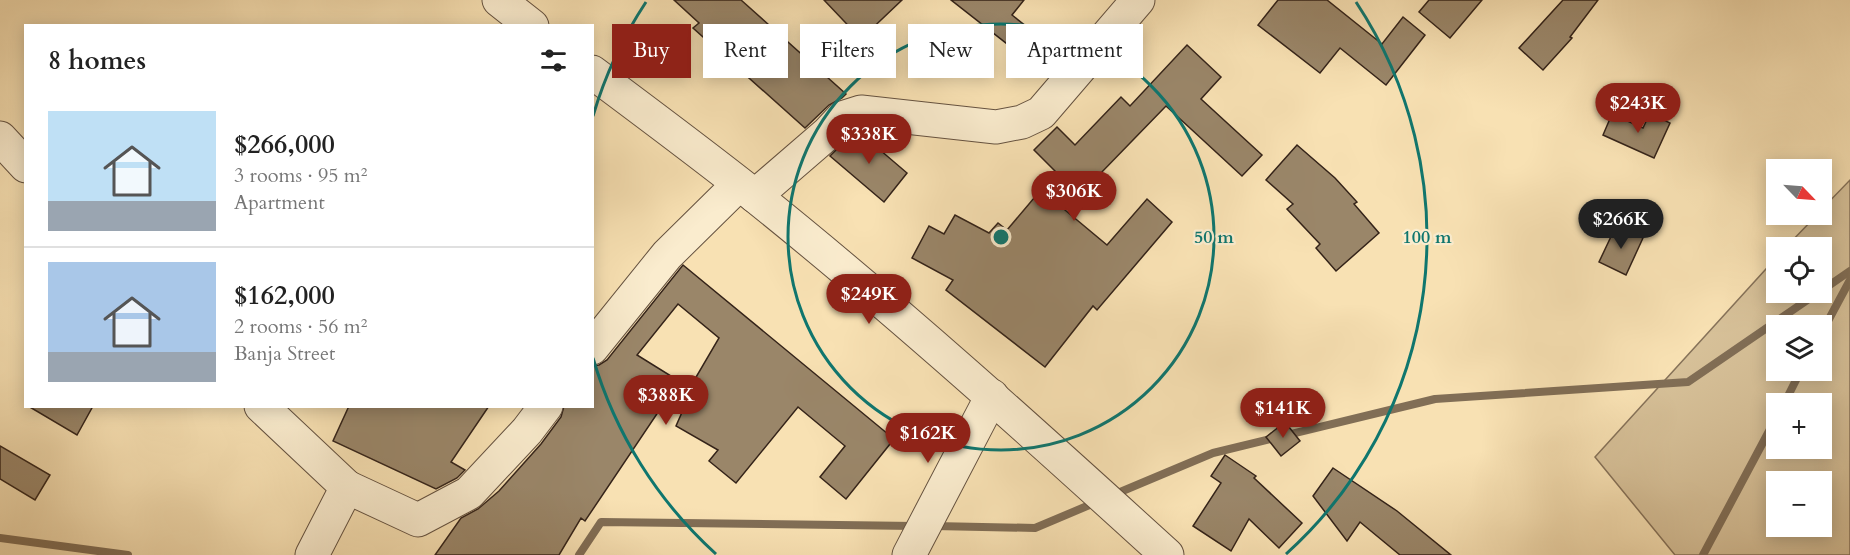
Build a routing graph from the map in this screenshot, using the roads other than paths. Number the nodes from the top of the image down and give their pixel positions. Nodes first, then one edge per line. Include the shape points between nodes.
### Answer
1 (499, 0) edge
2 (1138, 0) edge
3 (529, 24) edge
4 (594, 74) edge
5 (747, 190) junction
6 (594, 346) edge
7 (992, 396) junction
8 (263, 408) edge
9 (544, 408) edge
10 (347, 487) junction
11 (312, 555) edge
12 (909, 555) edge
13 (1167, 555) edge

1 - 3 street
2 - 5 street via 1041,112 1022,122 996,127 861,112 842,118 828,133
4 - 5 street
5 - 6 street via 667,255
5 - 7 street
7 - 12 street
7 - 13 street
8 - 10 street
9 - 10 street via 469,493 418,520
10 - 11 street

